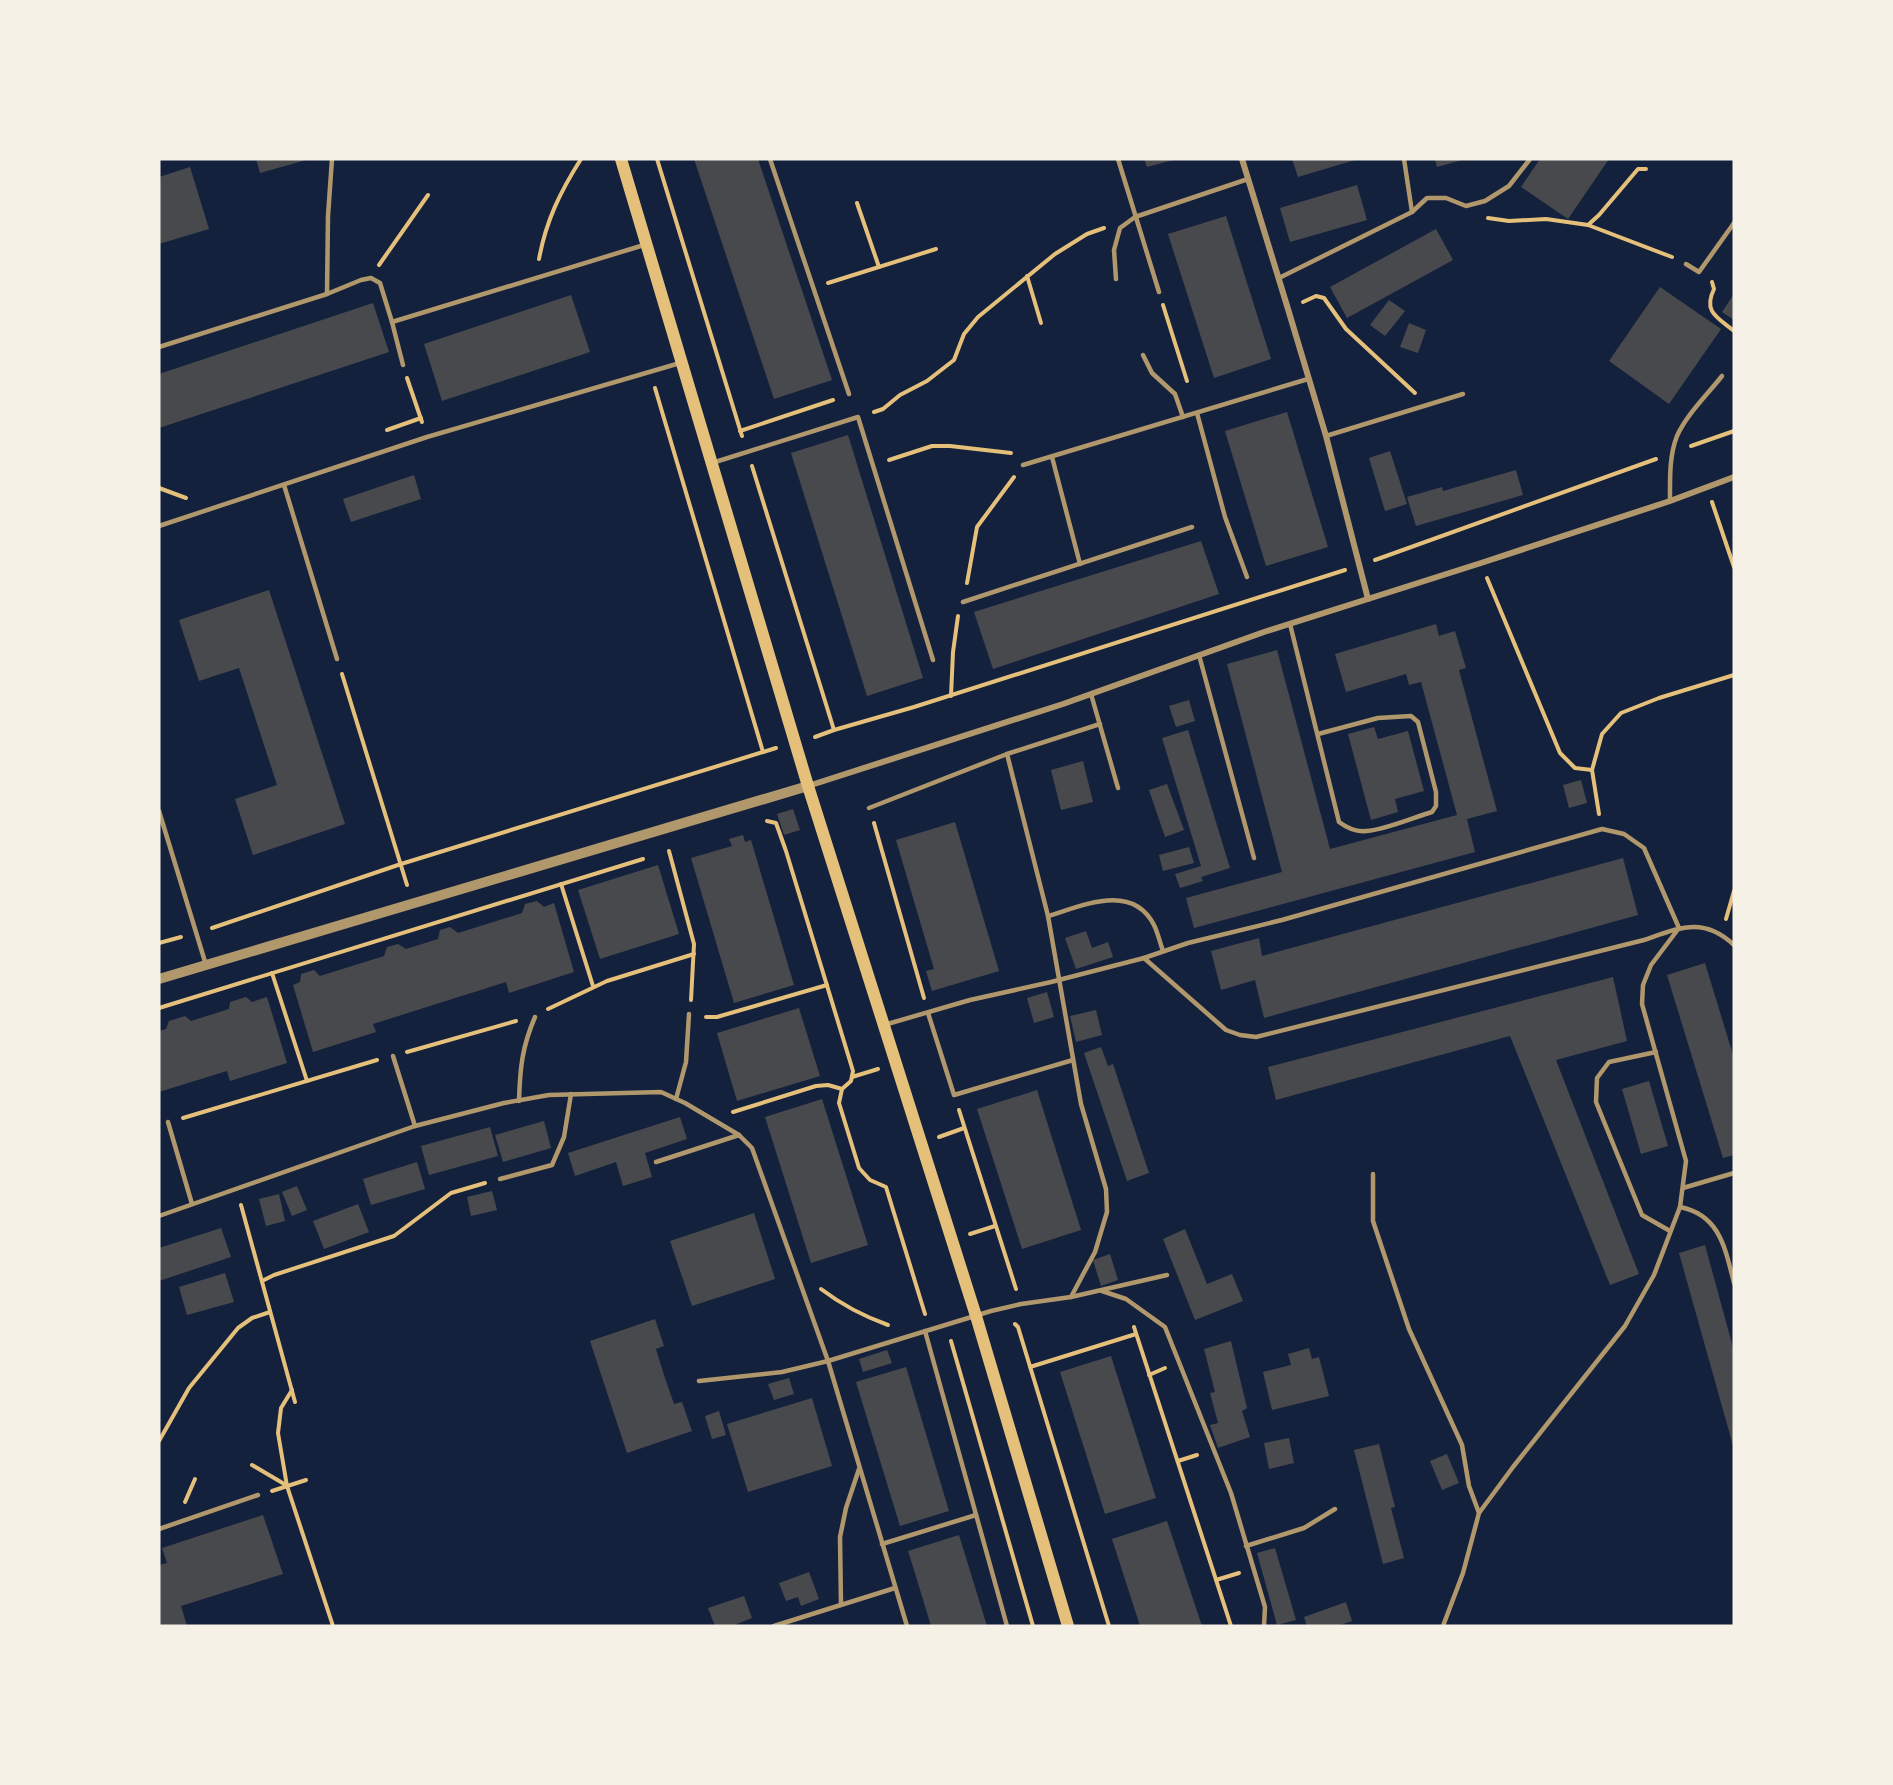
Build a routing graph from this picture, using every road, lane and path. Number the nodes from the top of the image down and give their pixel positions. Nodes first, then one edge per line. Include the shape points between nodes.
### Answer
1 (332, 159) edge
2 (580, 159) edge
3 (621, 159) edge
4 (657, 159) edge
5 (770, 159) edge
6 (1118, 159) edge
7 (1242, 159) edge
8 (1404, 159) edge
9 (1530, 159) edge
10 (1646, 169) dead end
11 (1248, 179) junction
12 (428, 195) dead end
13 (857, 203) dead end
14 (1466, 206) junction
15 (1413, 212) junction
16 (1135, 217) junction
17 (1734, 223) edge
18 (1588, 225) junction
19 (647, 244) junction
20 (936, 249) dead end
21 (1686, 264) joint
22 (879, 267) junction
23 (1699, 272) junction
24 (1027, 276) junction
25 (371, 278) junction
26 (536, 278) junction
27 (1279, 278) junction
28 (1116, 279) dead end
29 (814, 288) junction
30 (1159, 292) joint
31 (327, 294) junction
32 (1288, 309) junction
33 (392, 322) junction
34 (1041, 323) dead end
35 (1734, 331) edge
36 (159, 347) edge
37 (1143, 355) dead end
38 (682, 363) junction
39 (403, 365) joint
40 (651, 372) junction
41 (1722, 376) dead end
42 (1308, 379) junction
43 (1186, 380) dead end
44 (849, 394) joint
45 (1463, 394) dead end
46 (1428, 404) junction
47 (1197, 413) junction
48 (858, 417) junction
49 (1183, 417) junction
50 (421, 418) junction
51 (387, 430) dead end
52 (1734, 430) edge
53 (740, 431) junction
54 (1326, 436) junction
55 (427, 437) junction
56 (747, 452) junction
57 (908, 453) dead end
58 (1672, 453) junction
59 (1052, 457) junction
60 (1038, 461) junction
61 (1646, 462) dead end
62 (712, 463) junction
63 (1023, 465) joint
64 (1734, 477) edge
65 (284, 485) junction
66 (1707, 486) junction
67 (1670, 501) junction
68 (159, 526) edge
69 (1192, 527) dead end
70 (1481, 563) junction
71 (1080, 564) junction
72 (1359, 566) junction
73 (1734, 567) edge
74 (1247, 578) dead end
75 (1368, 599) junction
76 (963, 602) junction
77 (1290, 624) junction
78 (1199, 655) junction
79 (337, 659) joint
80 (933, 660) dead end
81 (1734, 675) edge
82 (1091, 694) junction
83 (951, 696) junction
84 (1100, 724) junction
85 (834, 730) junction
86 (1318, 734) junction
87 (795, 743) junction
88 (763, 752) junction
89 (1007, 754) junction
90 (1592, 770) junction
91 (808, 786) junction
92 (1118, 788) dead end
93 (869, 808) joint
94 (159, 812) edge
95 (765, 820) dead end
96 (1602, 829) junction
97 (679, 848) dead end
98 (647, 857) dead end
99 (1254, 858) dead end
100 (401, 864) junction
101 (561, 884) junction
102 (1734, 891) edge
103 (412, 904) junction
104 (1048, 916) junction
105 (419, 928) junction
106 (1680, 928) junction
107 (196, 933) junction
108 (1722, 934) junction
109 (159, 943) edge
110 (1734, 945) edge
111 (1163, 951) junction
112 (694, 954) junction
113 (1144, 958) junction
114 (206, 965) junction
115 (272, 973) junction
116 (159, 979) edge
117 (1059, 980) junction
118 (826, 985) junction
119 (593, 986) junction
120 (159, 1008) edge
121 (928, 1013) junction
122 (689, 1014) junction
123 (535, 1017) junction
124 (884, 1025) junction
125 (1656, 1052) junction
126 (393, 1056) junction
127 (1073, 1060) junction
128 (878, 1069) dead end
129 (852, 1077) junction
130 (307, 1081) junction
131 (842, 1089) junction
132 (571, 1094) junction
133 (676, 1099) junction
134 (519, 1101) junction
135 (959, 1112) dead end
136 (713, 1119) junction
137 (168, 1122) joint
138 (415, 1126) junction
139 (740, 1135) junction
140 (656, 1162) dead end
141 (1734, 1173) edge
142 (1373, 1174) dead end
143 (500, 1179) joint
144 (236, 1188) junction
145 (1683, 1188) junction
146 (192, 1204) junction
147 (1680, 1207) junction
148 (159, 1216) edge
149 (1670, 1231) junction
150 (796, 1271) junction
151 (1167, 1275) dead end
152 (262, 1281) junction
153 (1734, 1282) edge
154 (1100, 1290) junction
155 (1071, 1297) junction
156 (1126, 1299) junction
157 (1021, 1304) junction
158 (991, 1311) junction
159 (270, 1312) junction
160 (976, 1316) junction
161 (946, 1325) junction
162 (927, 1330) junction
163 (1136, 1334) junction
164 (912, 1335) junction
165 (828, 1361) junction
166 (1030, 1367) junction
167 (699, 1381) dead end
168 (292, 1390) junction
169 (295, 1401) dead end
170 (159, 1441) edge
171 (252, 1465) dead end
172 (859, 1468) junction
173 (306, 1480) dead end
174 (287, 1486) junction
175 (258, 1495) joint
176 (1335, 1509) dead end
177 (1479, 1513) junction
178 (976, 1515) junction
179 (159, 1529) edge
180 (882, 1544) junction
181 (1246, 1546) junction
182 (1233, 1575) dead end
183 (1216, 1580) junction
184 (895, 1588) junction
185 (841, 1605) junction
186 (333, 1626) edge
187 (774, 1626) edge
188 (907, 1626) edge
189 (1007, 1626) edge
190 (1033, 1626) edge
191 (1068, 1626) edge
192 (1110, 1626) edge
193 (1231, 1626) edge
194 (1264, 1626) edge
195 (1443, 1626) edge

1 - 31 lane
2 - 26 path via 561,189 543,240
3 - 19 main road
4 - 53 path
5 - 29 lane
6 - 16 lane
7 - 11 street
8 - 15 lane
9 - 14 lane via 1509,186 1485,201
10 - 18 path via 1638,169
11 - 16 lane
11 - 27 street
12 - 25 path
13 - 22 path
14 - 15 lane via 1446,198 1427,198
14 - 18 path via 1489,218 1546,219
15 - 27 lane
16 - 24 path via 1087,234
16 - 28 lane via 1120,228 1114,250
16 - 30 lane
17 - 23 lane
18 - 21 path
19 - 26 lane
19 - 38 main road
20 - 22 path
21 - 23 lane
22 - 29 path
23 - 35 path via 1713,283 1709,307
24 - 34 path
24 - 48 path via 978,317 964,334 954,360 883,409
25 - 31 lane
25 - 33 lane via 380,283
26 - 33 lane
27 - 32 street
29 - 44 lane
30 - 43 path
31 - 36 lane
32 - 42 street
32 - 46 path via 1316,296 1324,298 1346,328
33 - 39 lane
37 - 49 lane via 1152,373 1175,394
38 - 40 lane
38 - 62 main road
39 - 50 path
40 - 55 lane
40 - 88 path
41 - 58 lane via 1685,422
42 - 47 lane
42 - 54 street
44 - 53 path
45 - 46 lane
46 - 54 lane
47 - 49 lane
47 - 74 lane via 1225,516
48 - 56 lane
48 - 80 lane
49 - 59 lane
50 - 51 path
50 - 55 path
52 - 58 path
53 - 56 path
54 - 72 street
55 - 65 lane
56 - 62 lane
56 - 85 path
57 - 60 path via 950,446 1016,454
58 - 67 lane
59 - 60 lane
59 - 71 lane
60 - 63 lane
61 - 72 path
62 - 87 main road
63 - 76 path via 977,527
64 - 66 street
65 - 68 lane
65 - 79 lane
66 - 67 street
66 - 73 path
67 - 70 street
69 - 71 lane
70 - 75 street
70 - 90 path via 1560,753 1575,768
71 - 76 lane
72 - 75 street
72 - 83 path
75 - 77 street
76 - 83 path via 956,624
77 - 78 street
77 - 86 lane
78 - 82 street
78 - 99 lane
79 - 100 path
81 - 90 path via 1621,713 1602,734
82 - 84 lane
82 - 91 street
83 - 85 path
84 - 89 lane
84 - 92 lane
85 - 87 path
86 - 86 lane via 1339,822 1347,827 1368,832 1432,812 1436,806 1418,722 1411,716 1378,718
87 - 88 path
87 - 91 main road
88 - 100 path
89 - 93 lane
89 - 104 lane
90 - 96 path
91 - 103 street
91 - 124 main road
93 - 121 path
94 - 107 lane
95 - 118 path via 776,823
96 - 106 lane via 1624,834 1644,848
96 - 111 lane
97 - 112 path via 669,851 693,935
98 - 101 path
100 - 103 path
100 - 107 path
101 - 105 path
101 - 119 path
102 - 108 path
103 - 105 path
103 - 114 street
104 - 111 lane via 1108,899 1124,901 1139,907 1153,924
104 - 117 lane
105 - 115 path
106 - 108 lane via 1695,926
106 - 113 lane via 1256,1037 1226,1030
106 - 125 lane via 1651,965 1643,984 1642,1004
107 - 109 path
107 - 114 lane
108 - 110 lane
111 - 113 lane
112 - 119 path
112 - 122 path
113 - 117 lane
114 - 116 street
115 - 120 path
115 - 130 path
117 - 121 lane
117 - 127 lane
118 - 122 path via 717,1017
118 - 129 path
119 - 123 path
121 - 124 lane
121 - 127 lane via 954,1095
122 - 133 lane via 686,1062
123 - 126 path
123 - 134 lane via 520,1067
124 - 160 main road
125 - 145 lane via 1686,1161
125 - 149 lane via 1609,1062 1597,1078 1596,1102 1642,1215
126 - 130 path
126 - 138 lane
127 - 155 lane via 1081,1104 1106,1189 1107,1212 1095,1252
128 - 129 path
129 - 131 path
130 - 137 path
131 - 136 path via 816,1086
131 - 162 path via 839,1103 859,1168 870,1180 886,1187
132 - 133 lane via 662,1092
132 - 134 lane
132 - 143 lane via 564,1137 552,1165
133 - 136 lane
134 - 138 lane
135 - 157 path
136 - 139 lane
137 - 146 lane
138 - 144 lane
139 - 140 lane
139 - 150 lane via 752,1148
141 - 145 lane
142 - 177 lane via 1373,1221 1408,1329 1462,1445 1469,1486
143 - 152 path via 451,1193 394,1236
144 - 146 lane
144 - 152 path
145 - 147 lane
146 - 148 lane
147 - 149 lane
147 - 153 lane via 1692,1209 1715,1227
149 - 177 lane via 1654,1275 1625,1326
150 - 164 path via 846,1307
150 - 165 lane
151 - 154 lane
152 - 159 path
154 - 155 lane
154 - 156 lane
155 - 157 lane
156 - 163 path
156 - 181 lane via 1165,1327 1231,1493
157 - 158 lane
158 - 160 lane
158 - 166 path via 1006,1314 1018,1327
159 - 168 path
159 - 170 path via 238,1328 189,1389
160 - 161 lane
160 - 191 main road
161 - 162 lane
161 - 190 path
162 - 164 lane
162 - 178 lane
163 - 166 path
163 - 183 path
164 - 165 lane
165 - 167 lane via 782,1372
165 - 172 lane
166 - 192 path
168 - 169 path
168 - 174 path via 281,1408 278,1433
171 - 174 path
172 - 180 lane
172 - 185 lane via 840,1537
173 - 174 path
174 - 175 path
174 - 186 path
175 - 179 lane
176 - 181 lane via 1304,1528
177 - 195 lane via 1463,1574
178 - 180 lane
178 - 189 lane
180 - 184 lane
181 - 194 lane via 1264,1607
182 - 183 path
183 - 193 path
184 - 185 lane
184 - 188 lane
185 - 187 lane

